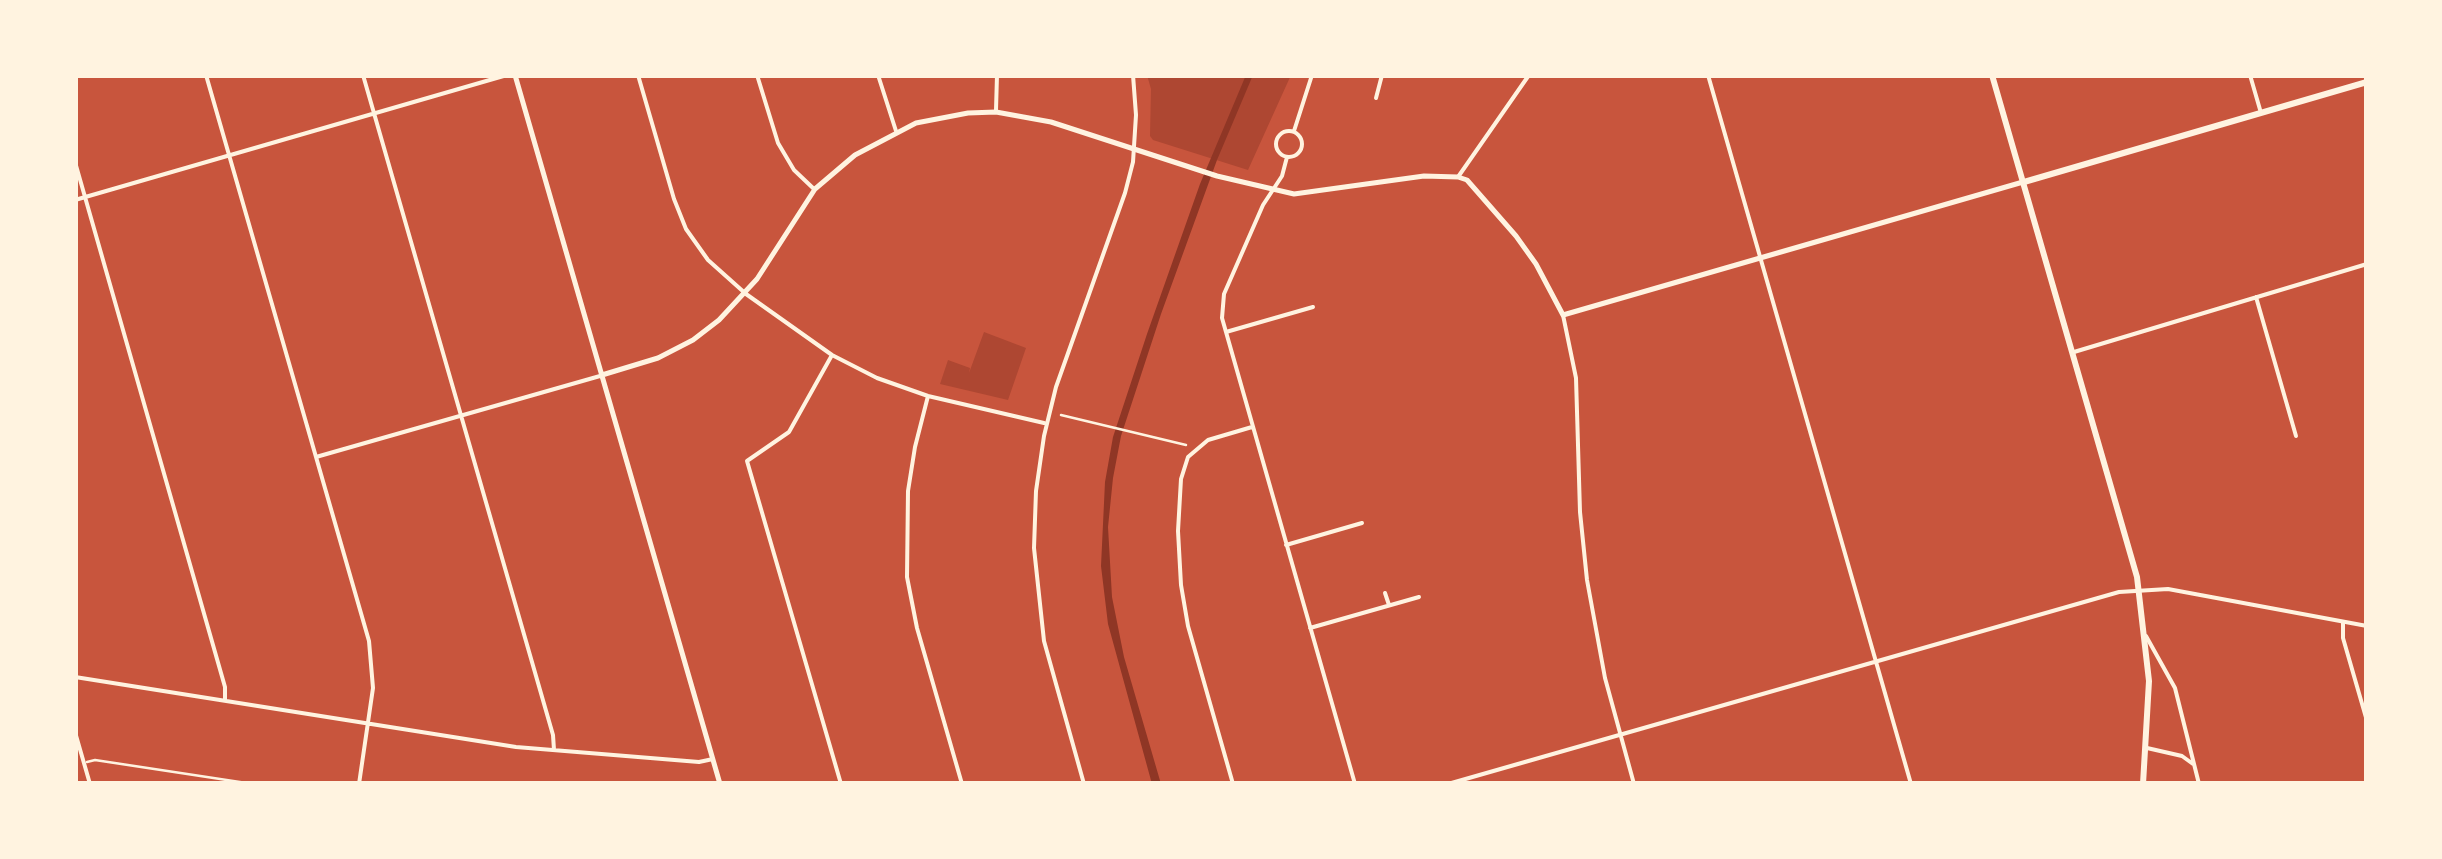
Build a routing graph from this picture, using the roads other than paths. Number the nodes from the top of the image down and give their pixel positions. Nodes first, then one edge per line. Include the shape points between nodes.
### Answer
1 (206, 75) edge
2 (363, 75) edge
3 (507, 75) edge
4 (516, 75) edge
5 (638, 75) edge
6 (757, 75) edge
7 (878, 75) edge
8 (997, 75) edge
9 (1134, 75) edge
10 (1312, 75) edge
11 (1382, 75) edge
12 (1529, 75) edge
13 (1708, 75) edge
14 (1992, 75) edge
15 (2250, 75) edge
16 (2367, 82) edge
17 (1376, 98) dead end
18 (996, 112) junction
19 (2261, 113) junction
20 (374, 114) junction
21 (896, 131) junction
22 (1294, 132) junction
23 (1135, 149) junction
24 (229, 155) junction
25 (1287, 157) junction
26 (75, 162) edge
27 (1458, 176) junction
28 (2024, 182) junction
29 (816, 190) junction
30 (1272, 190) junction
31 (85, 197) junction
32 (75, 200) edge
33 (1761, 259) junction
34 (2367, 264) edge
35 (746, 294) junction
36 (2256, 296) junction
37 (1313, 308) dead end
38 (1564, 316) junction
39 (1225, 332) junction
40 (2074, 352) junction
41 (832, 355) junction
42 (602, 375) junction
43 (928, 396) junction
44 (461, 416) junction
45 (1046, 424) junction
46 (1252, 427) junction
47 (2296, 436) dead end
48 (316, 457) junction
49 (1362, 523) dead end
50 (1286, 545) junction
51 (2139, 590) junction
52 (1385, 593) dead end
53 (1419, 596) dead end
54 (1389, 605) junction
55 (2343, 622) junction
56 (2367, 626) edge
57 (1310, 628) junction
58 (2146, 636) junction
59 (1876, 661) junction
60 (75, 677) edge
61 (226, 700) junction
62 (2367, 721) edge
63 (370, 724) junction
64 (75, 732) edge
65 (1620, 734) junction
66 (2147, 748) junction
67 (554, 750) junction
68 (713, 760) junction
69 (84, 763) junction
70 (2193, 764) junction
71 (90, 784) edge
72 (253, 784) edge
73 (360, 784) edge
74 (720, 784) edge
75 (842, 784) edge
76 (962, 784) edge
77 (1084, 784) edge
78 (1233, 784) edge
79 (1356, 784) edge
80 (1448, 784) edge
81 (1634, 784) edge
82 (1911, 784) edge
83 (2143, 784) edge
84 (2199, 784) edge

1 - 24 street
2 - 20 street
3 - 20 street
4 - 42 street
5 - 35 street via 686,229
6 - 29 street via 778,143
7 - 21 street
8 - 18 street
9 - 23 street
10 - 22 street
11 - 17 street
12 - 27 street
13 - 33 street
14 - 28 main road
15 - 19 street
16 - 19 main road
18 - 21 street
18 - 23 street
19 - 28 main road
20 - 24 street
20 - 44 street
21 - 29 street via 855,155
22 - 25 street via 1302,147
22 - 25 street via 1276,141
23 - 30 street
23 - 45 street
24 - 31 street
24 - 48 street
25 - 30 street
26 - 31 street
27 - 30 street via 1312,194
27 - 38 street via 1516,236
28 - 33 street
28 - 40 main road
29 - 35 street
30 - 39 street via 1224,294
31 - 32 street
31 - 61 street
33 - 38 street
33 - 59 street
34 - 36 street
35 - 41 street
35 - 42 street via 693,340
36 - 40 street
36 - 47 street
37 - 39 street
38 - 65 street via 1576,378 1587,580
39 - 46 street
40 - 51 main road
41 - 43 street
41 - 75 street via 789,432 747,461
42 - 44 street
42 - 68 street
43 - 45 street
43 - 76 street via 908,491 908,577
44 - 48 street
44 - 67 street
45 - 77 street via 1036,491 1037,593
46 - 50 street
46 - 78 street via 1208,440 1188,456 1179,514 1188,626
48 - 63 street via 369,640
49 - 50 street
50 - 57 street
51 - 55 street
51 - 58 main road
51 - 59 street
52 - 54 street
53 - 54 street
54 - 57 street
55 - 56 street
55 - 62 street
57 - 79 street
58 - 66 main road
58 - 70 street via 2174,688
59 - 65 street
59 - 82 street
60 - 61 street
61 - 63 street
63 - 67 street
63 - 73 street
64 - 69 street
65 - 80 street
65 - 81 street
66 - 70 street
66 - 83 main road
67 - 68 street
68 - 74 street
69 - 71 street
69 - 72 lane
70 - 84 street

